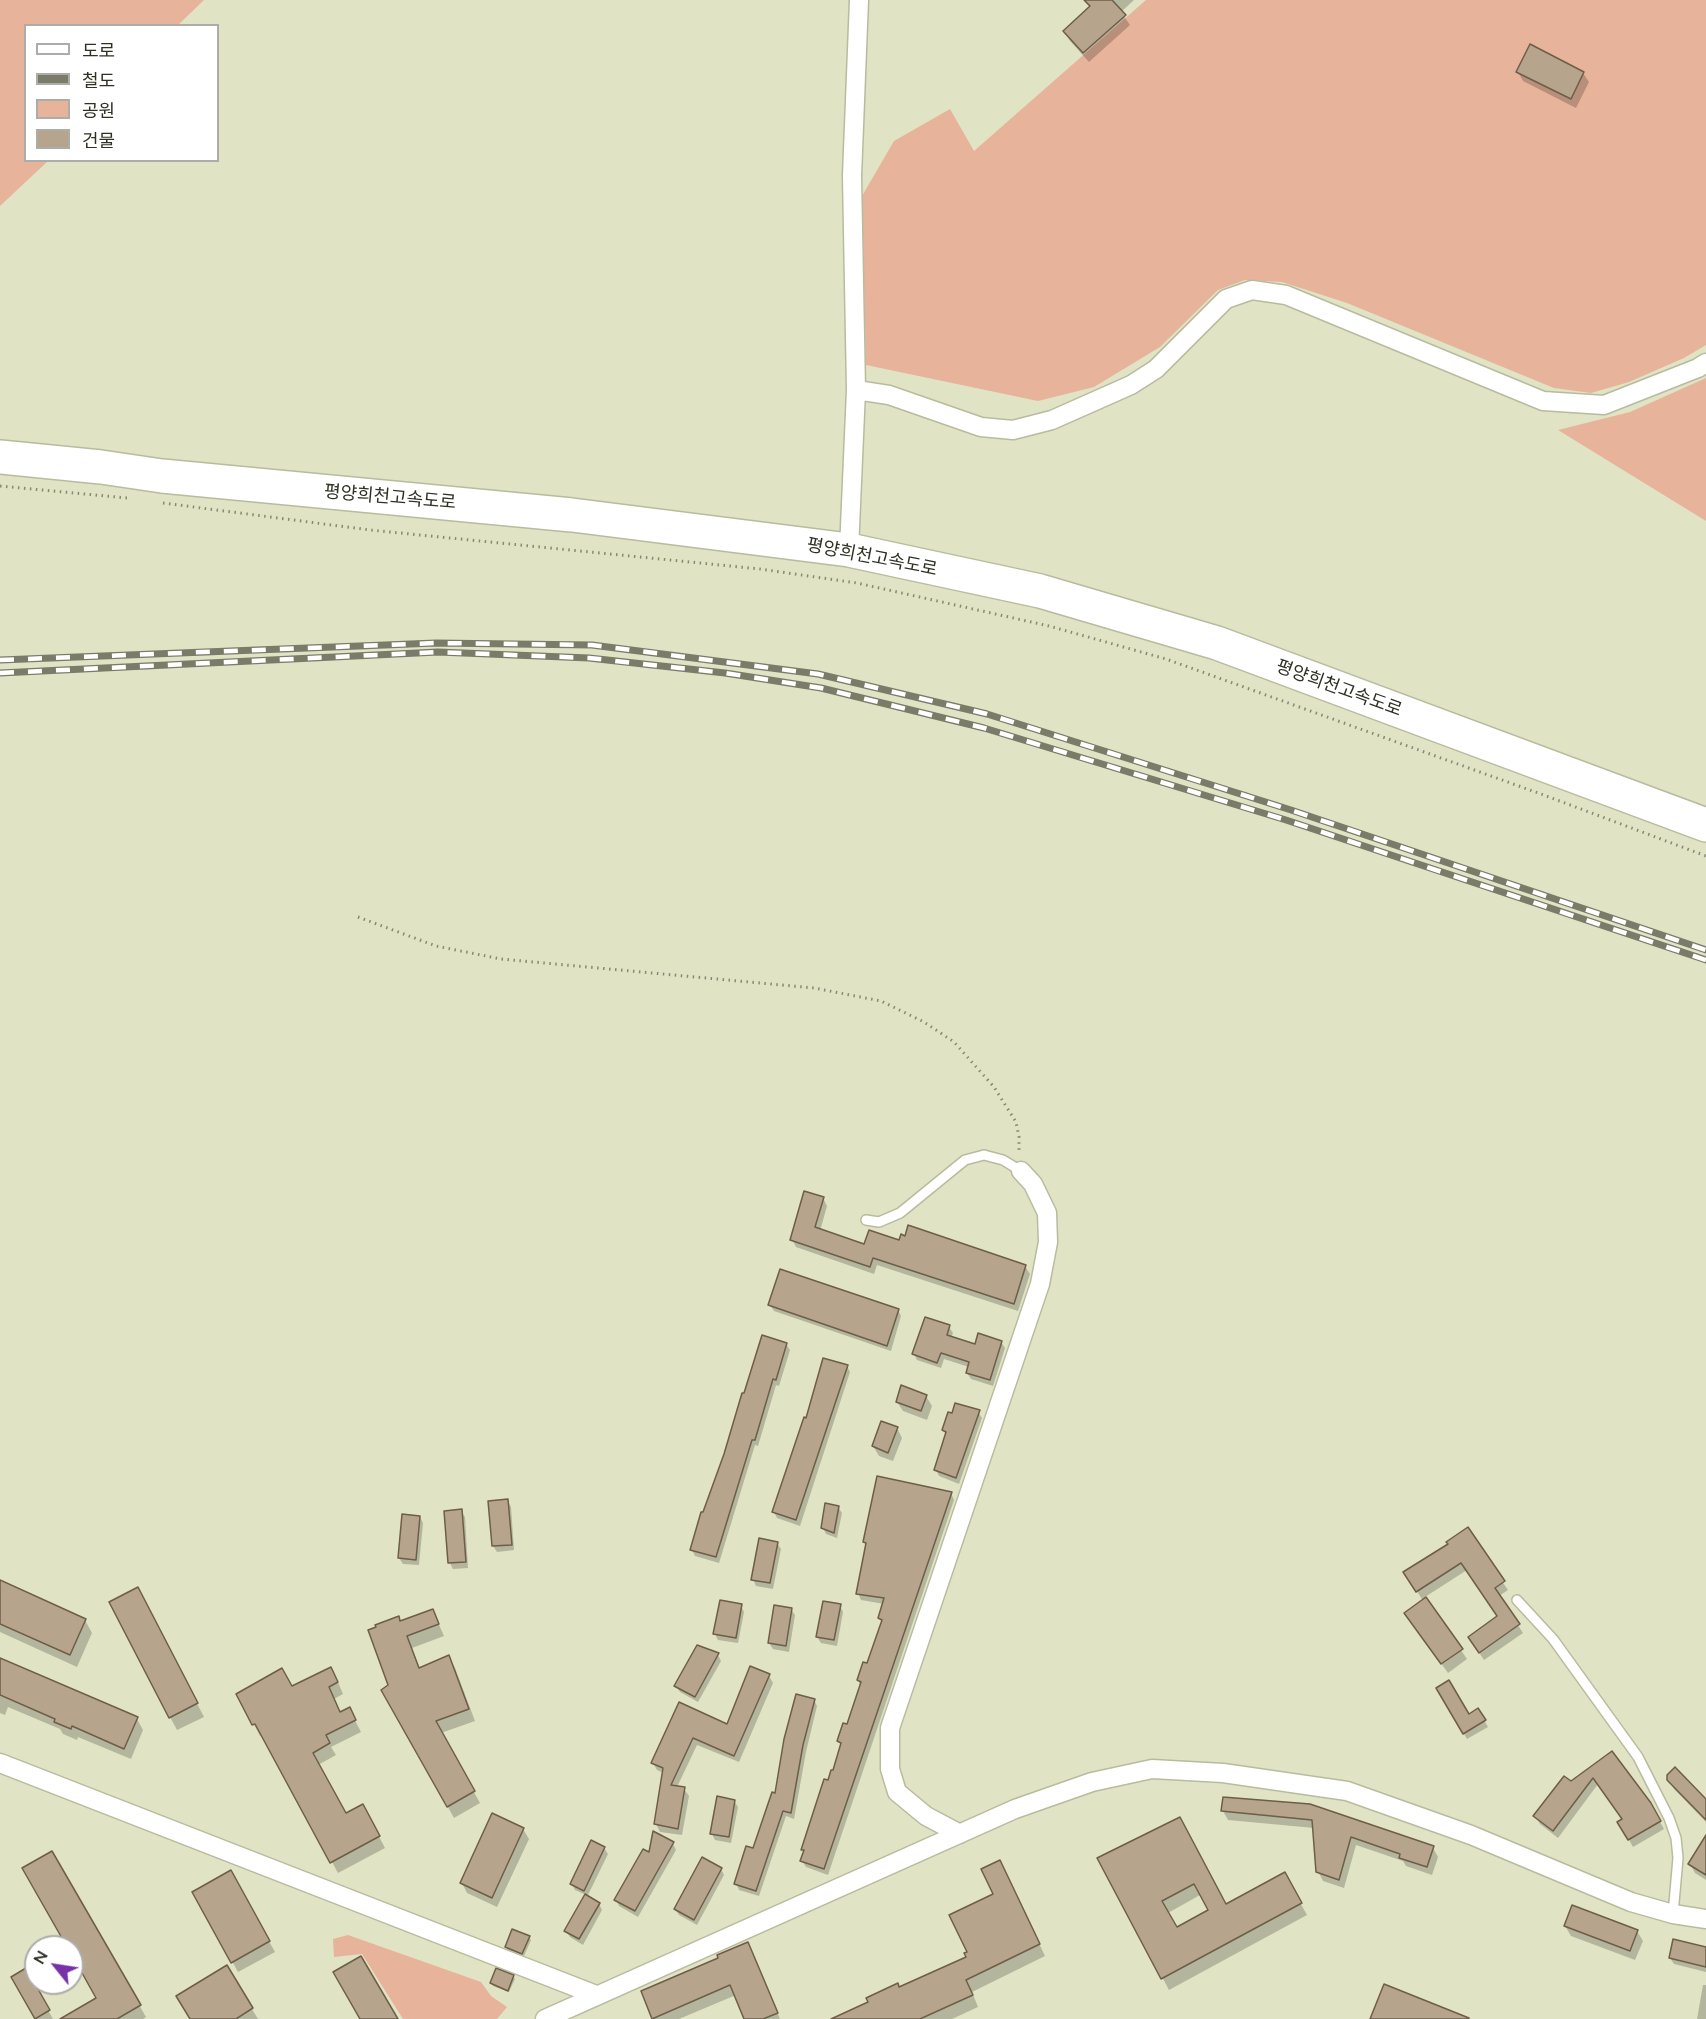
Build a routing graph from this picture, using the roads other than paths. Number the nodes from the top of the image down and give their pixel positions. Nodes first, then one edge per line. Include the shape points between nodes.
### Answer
1 (859, 0) edge
2 (1706, 363) edge
3 (856, 390) junction
4 (0, 446) edge
5 (0, 457) edge
6 (849, 544) junction
7 (1706, 814) edge
8 (1706, 825) edge
9 (1021, 1171) joint
10 (866, 1220) dead end
11 (1517, 1600) dead end
12 (0, 1763) edge
13 (960, 1834) junction
14 (1673, 1914) junction
15 (1706, 1919) edge
16 (596, 1995) junction
17 (545, 2019) edge

1 - 3 street via 852,176
2 - 3 street via 1604,405 1543,401 1286,295 1252,290 1226,299 1156,369 1131,385 1052,420 1013,430 981,426 889,395
3 - 6 street
4 - 6 highway, 평양희천고속도로
5 - 6 highway, 평양희천고속도로
6 - 7 highway, 평양희천고속도로 via 1037,581 1135,606
6 - 8 highway, 평양희천고속도로 via 1040,591 1217,643
9 - 10 lane via 984,1155 965,1160 900,1213 879,1222
9 - 13 street via 1033,1184 1047,1214 1048,1242 1040,1284 890,1728 890,1769 897,1792 926,1816
11 - 14 lane via 1553,1639 1638,1757 1669,1818 1678,1858
12 - 16 street
13 - 14 street via 1015,1809 1092,1782 1152,1769 1224,1773 1347,1791 1471,1835 1631,1902
13 - 16 street
14 - 15 street
16 - 17 street

